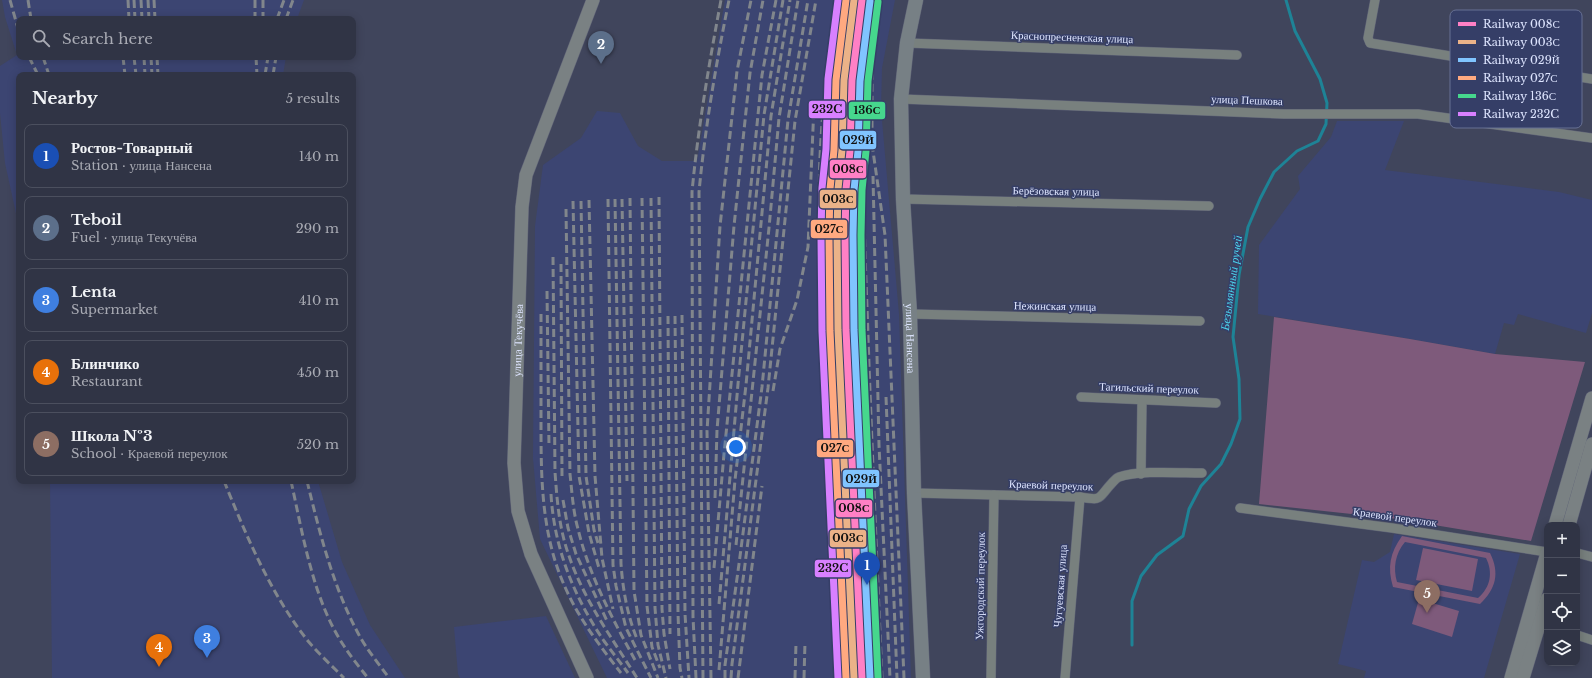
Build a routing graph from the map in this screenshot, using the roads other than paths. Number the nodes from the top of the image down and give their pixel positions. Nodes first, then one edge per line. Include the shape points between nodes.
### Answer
1 (593, 0) edge
2 (916, 0) edge
3 (1375, 0) edge
4 (907, 43) junction
5 (1237, 55) dead end
6 (1450, 56) edge
7 (1582, 77) edge
8 (1592, 79) edge
9 (900, 99) junction
10 (1450, 118) edge
11 (1520, 128) edge
12 (1592, 138) edge
13 (903, 199) junction
14 (1209, 206) dead end
15 (910, 314) junction
16 (1200, 321) dead end
17 (1081, 398) dead end
18 (1592, 398) edge
19 (1142, 400) junction
20 (1216, 402) dead end
21 (1592, 444) edge
22 (1202, 473) dead end
23 (1141, 474) junction
24 (1587, 480) edge
25 (914, 493) junction
26 (994, 495) junction
27 (1080, 497) junction
28 (1240, 508) dead end
29 (1556, 522) edge
30 (1570, 522) edge
31 (1544, 553) edge
32 (1580, 554) edge
33 (1592, 557) edge
34 (1546, 558) edge
35 (1543, 625) edge
36 (1580, 636) edge
37 (1592, 640) edge
38 (586, 678) edge
39 (923, 678) edge
40 (991, 678) edge
41 (1065, 678) edge
42 (1511, 678) edge
43 (1523, 678) edge

1 - 38 main road, улица Текучёва via 526,176 522,207 514,463 518,511 530,554
2 - 4 main road, улица Нансена
3 - 6 street via 1368,38 1370,43
4 - 5 street, Краснопресненская улица
4 - 9 main road, улица Нансена
7 - 8 street
9 - 10 street, улица Пешкова via 1284,114 1418,114
9 - 13 main road, улица Нансена
11 - 12 street, улица Пешкова
13 - 14 street, Берёзовская улица
13 - 15 main road, улица Нансена
15 - 16 street, Нежинская улица
15 - 25 main road, улица Нансена
17 - 19 street, Тагильский переулок
18 - 29 main road
19 - 20 street, Тагильский переулок
19 - 23 street
21 - 24 main road
22 - 23 street, Краевой переулок
23 - 27 street, Краевой переулок via 1117,477 1102,497 1096,500
24 - 30 main road
25 - 26 street, Краевой переулок
25 - 39 main road, улица Нансена
26 - 27 street, Краевой переулок
26 - 40 street, Ужгородский переулок
27 - 41 street, Чугуевская улица
28 - 31 street, Краевой переулок via 1392,528
32 - 33 street
34 - 42 main road
35 - 43 main road
36 - 37 street

